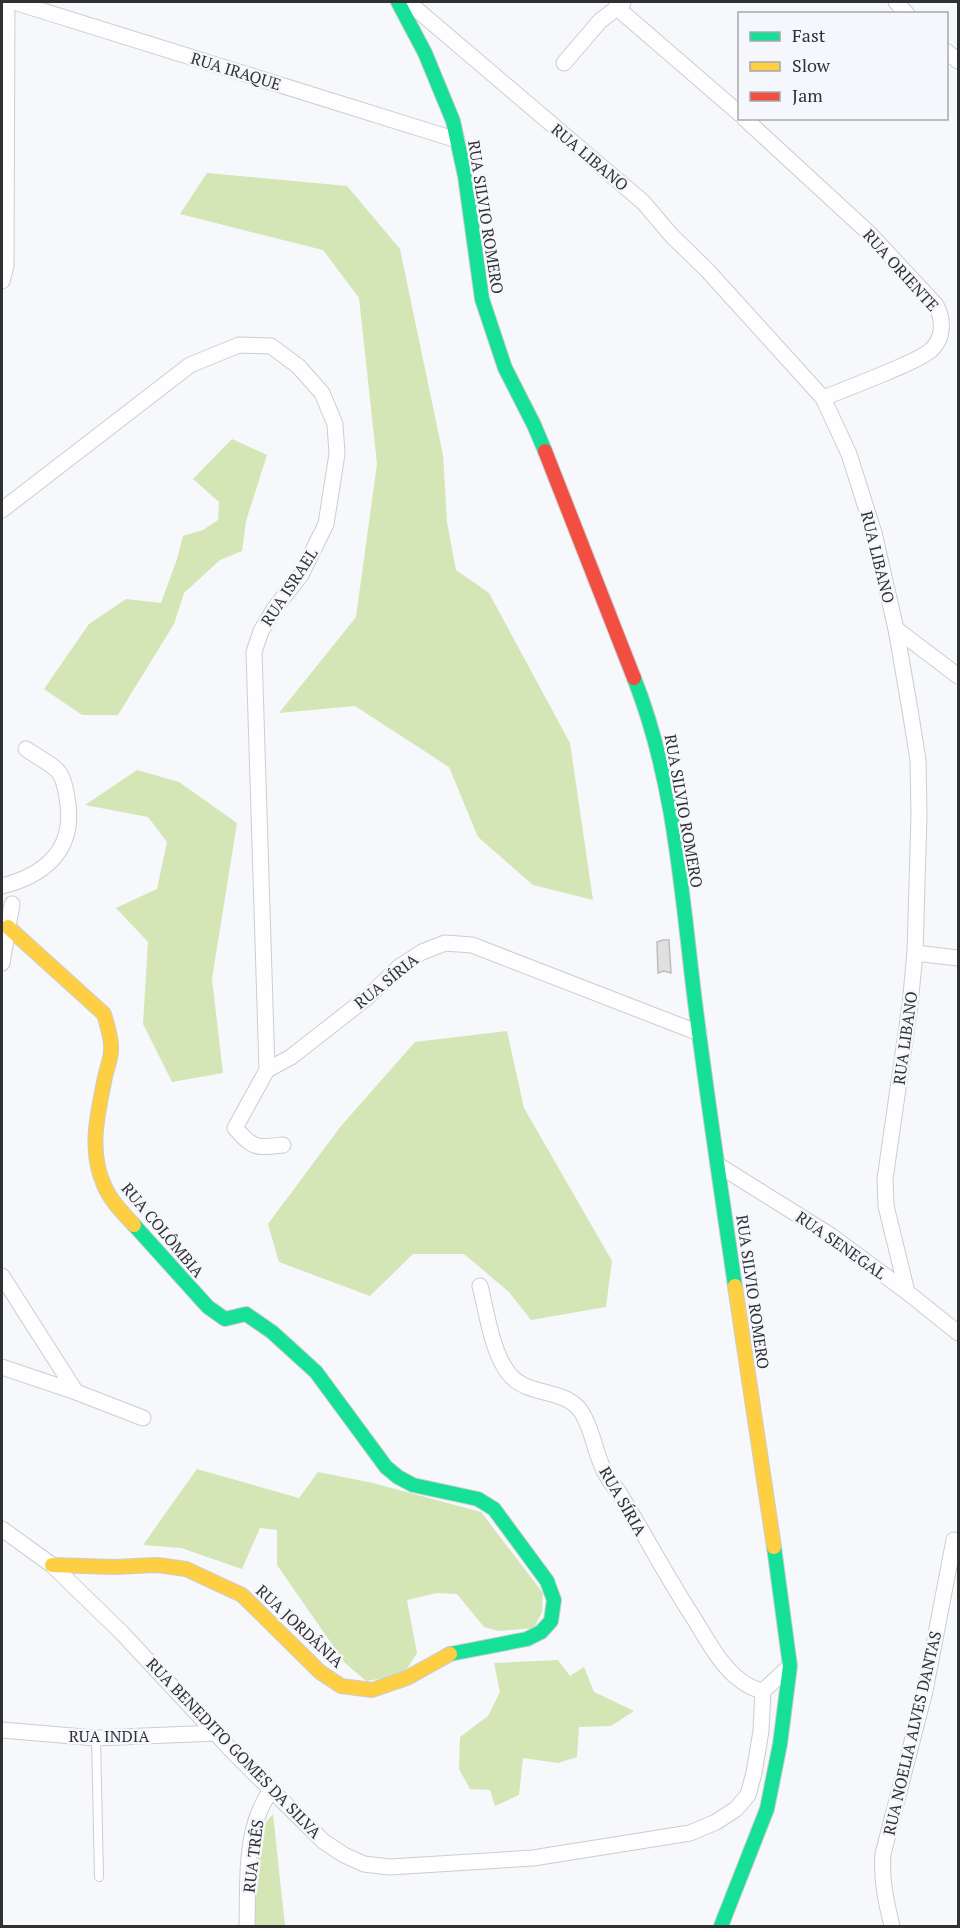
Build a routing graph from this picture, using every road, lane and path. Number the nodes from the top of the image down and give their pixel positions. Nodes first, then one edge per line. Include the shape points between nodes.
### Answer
1 (7, 2) edge
2 (14, 2) edge
3 (398, 2) edge
4 (408, 2) edge
5 (621, 4) edge
6 (564, 63) dead end
7 (738, 112) edge
8 (746, 120) edge
9 (457, 140) junction
10 (2, 281) edge
11 (823, 398) junction
12 (2, 510) edge
13 (896, 629) junction
14 (958, 676) edge
15 (26, 749) dead end
16 (2, 886) edge
17 (12, 904) dead end
18 (8, 927) junction
19 (915, 953) junction
20 (958, 958) edge
21 (2, 963) edge
22 (699, 1033) junction
23 (267, 1070) junction
24 (283, 1145) dead end
25 (718, 1165) junction
26 (2, 1276) edge
27 (480, 1286) dead end
28 (907, 1292) junction
29 (208, 1307) joint
30 (958, 1333) edge
31 (2, 1366) edge
32 (76, 1392) junction
33 (143, 1419) dead end
34 (2, 1529) edge
35 (954, 1540) dead end
36 (52, 1565) junction
37 (790, 1666) junction
38 (763, 1691) junction
39 (2, 1731) edge
40 (217, 1733) junction
41 (96, 1738) junction
42 (271, 1789) junction
43 (99, 1876) dead end
44 (247, 1926) edge
45 (721, 1926) edge
46 (892, 1926) edge

1 - 10 street via 6,266
2 - 9 street, RUA IRAQUE
3 - 9 street, RUA SILVIO ROMERO via 429,64
4 - 11 street, RUA LIBANO via 643,202
5 - 6 street via 600,21
5 - 7 street
8 - 11 street, RUA ORIENTE via 870,234 940,313 940,338 930,351
9 - 22 street, RUA SILVIO ROMERO via 482,299 505,368 534,425 578,532 654,732 670,811
11 - 13 street, RUA LIBANO via 849,454 874,532
12 - 23 street, RUA ISRAEL via 190,365 239,345 272,346 298,366 322,393 335,424 337,454 326,524 301,575 261,631 254,652
13 - 14 street
13 - 19 street, RUA LIBANO via 918,760
15 - 16 street via 60,772 69,812 67,833 48,865
17 - 18 street
18 - 21 street
18 - 29 street, RUA COLÔMBIA via 104,1014 111,1050 94,1146 104,1185 122,1212
19 - 20 street
19 - 28 street, RUA LIBANO via 885,1179 886,1206
22 - 23 street, RUA SÍRIA via 472,945 445,944 422,952 399,967 369,996 291,1057
22 - 25 street, RUA SILVIO ROMERO
23 - 24 street via 235,1128 250,1145
25 - 28 street, RUA SENEGAL via 830,1235
25 - 37 street, RUA SILVIO ROMERO
26 - 32 street
27 - 38 street, RUA SÍRIA via 505,1369 522,1385 562,1397 582,1411 606,1476 715,1652 734,1675
28 - 30 street, RUA SENEGAL
29 - 36 street, RUA JORDÂNIA via 225,1319 246,1314 272,1332 316,1372 386,1467 398,1477 413,1485 478,1499 494,1509 548,1581 554,1600 551,1621 527,1639 447,1655 407,1678 372,1690 357,1689 341,1686 320,1672 242,1595 186,1569 157,1565
31 - 32 street
32 - 33 street
34 - 36 street, RUA BENEDITO GOMES DA SILVA
35 - 46 street, RUA NOELIA ALVES DANTAS via 925,1691 883,1854 885,1900
36 - 40 street, RUA BENEDITO GOMES DA SILVA
37 - 38 street
37 - 45 street, RUA SILVIO ROMERO via 767,1809
38 - 42 street, RUA BENEDITO GOMES DA SILVA via 761,1731 748,1795 736,1809 690,1833 533,1858 390,1867 364,1864 344,1855 323,1841
39 - 41 street, RUA INDIA
40 - 41 street, RUA INDIA
40 - 42 street, RUA BENEDITO GOMES DA SILVA
41 - 43 lane
42 - 44 street, RUA TRÊS via 259,1811 254,1832 248,1868

